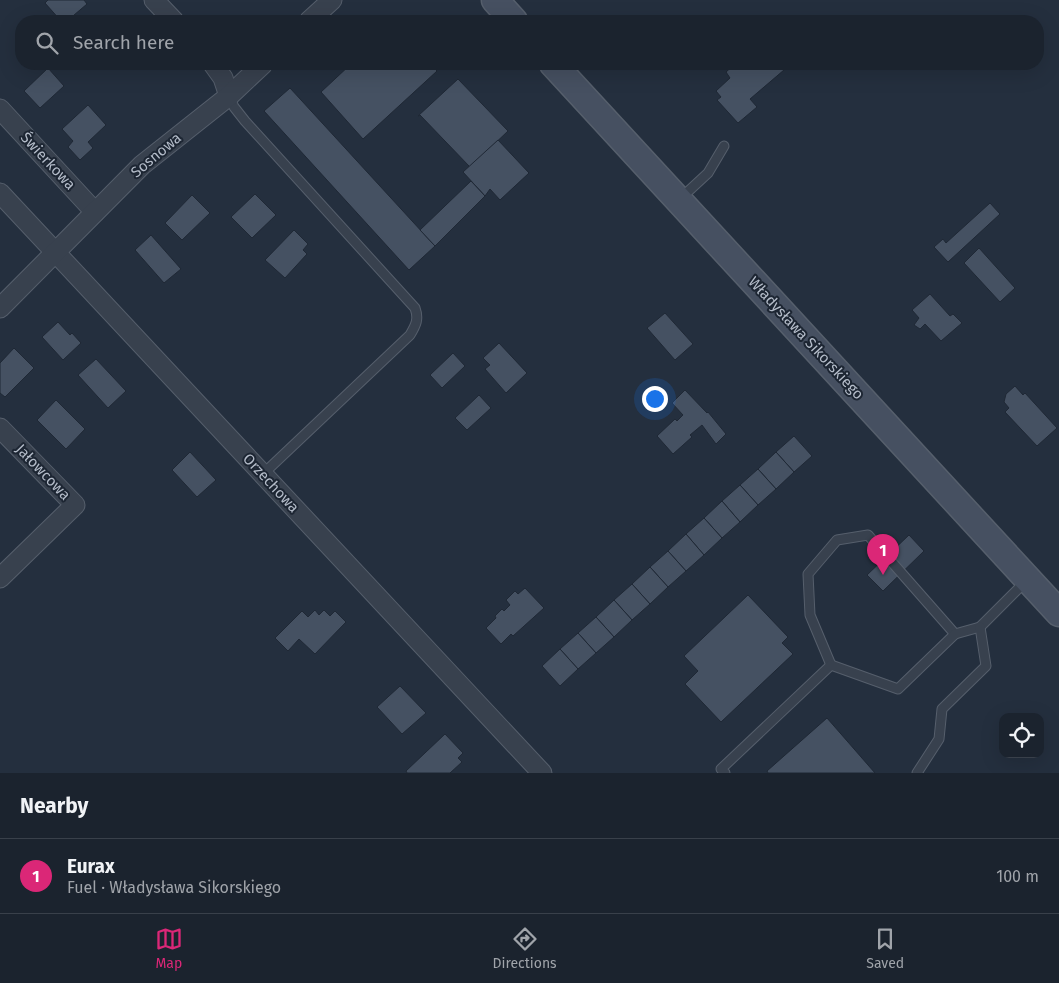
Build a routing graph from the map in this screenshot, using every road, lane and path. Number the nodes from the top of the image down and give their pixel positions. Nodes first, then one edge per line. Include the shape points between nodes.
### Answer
1 (154, 0) edge
2 (332, 0) edge
3 (495, 0) edge
4 (168, 15) edge
5 (316, 15) edge
6 (509, 15) edge
7 (217, 70) edge
8 (256, 70) edge
9 (559, 70) edge
10 (228, 96) junction
11 (0, 109) edge
12 (724, 146) dead end
13 (0, 193) edge
14 (679, 200) junction
15 (96, 212) junction
16 (55, 253) junction
17 (0, 308) edge
18 (0, 428) edge
19 (263, 474) junction
20 (0, 578) edge
21 (1028, 579) junction
22 (1059, 613) edge
23 (980, 627) junction
24 (955, 634) junction
25 (831, 665) junction
26 (542, 773) edge
27 (725, 773) edge
28 (918, 773) edge

1 - 4 street
2 - 5 street
3 - 6 main road
7 - 10 street
8 - 10 street, Sosnowa
9 - 14 main road, Władysława Sikorskiego
10 - 15 street, Sosnowa via 142,165
10 - 19 lane via 245,121 415,308 417,315 410,335
11 - 15 street, Świerkowa
12 - 14 lane via 708,173
13 - 16 street, Orzechowa
14 - 21 main road, Władysława Sikorskiego
15 - 16 street, Sosnowa
16 - 17 street, Sosnowa
16 - 19 street, Orzechowa
18 - 20 street, Jałowcowa via 75,505
19 - 26 street, Orzechowa
21 - 22 main road, Władysława Sikorskiego
21 - 23 lane
23 - 24 lane
23 - 28 lane via 986,666 942,709 939,739
24 - 25 lane via 898,689
24 - 25 lane via 868,535 837,540 808,574 810,616
25 - 27 lane via 721,769

